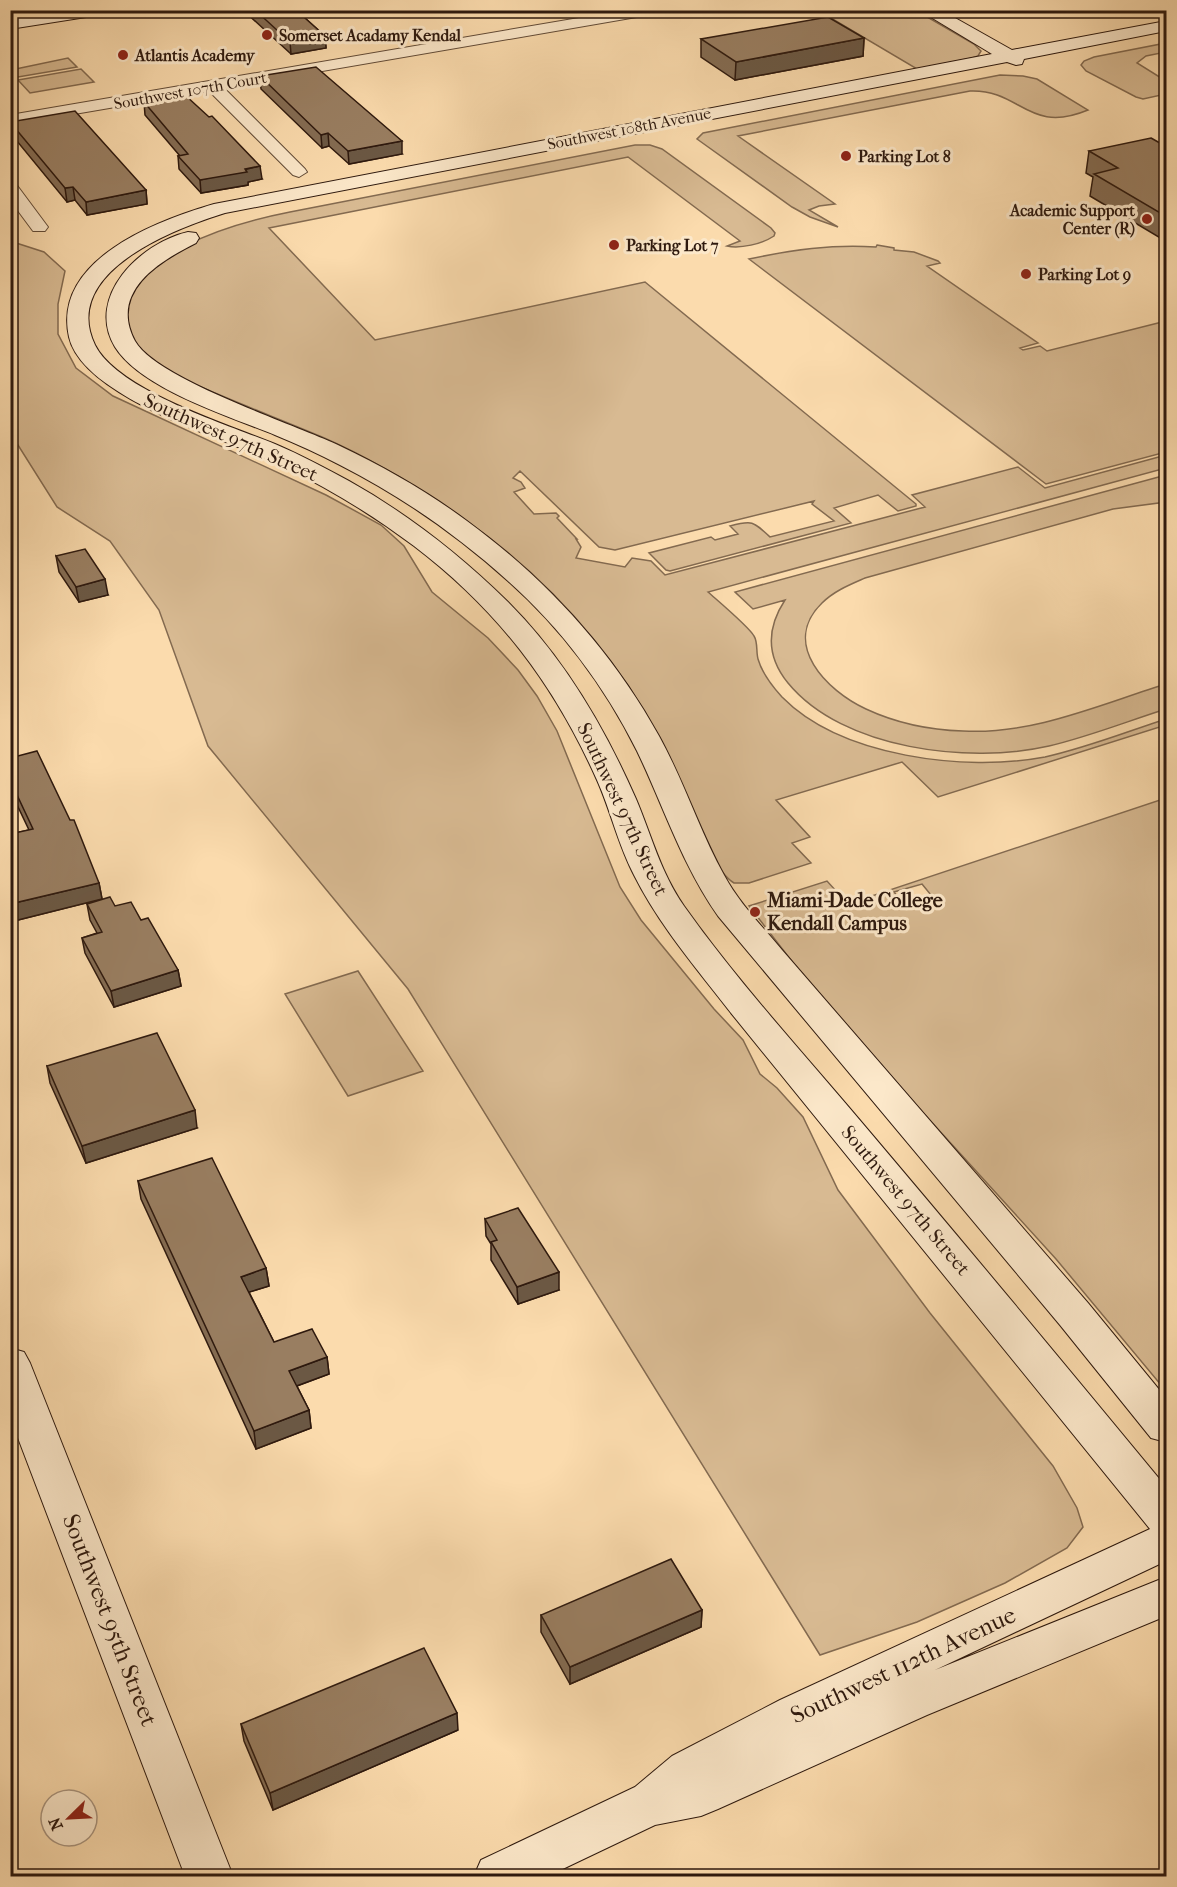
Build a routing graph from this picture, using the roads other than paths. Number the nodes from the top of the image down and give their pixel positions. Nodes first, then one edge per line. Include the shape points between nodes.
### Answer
1 (99, 10) edge
2 (654, 10) edge
3 (927, 10) edge
4 (10, 24) edge
5 (1167, 26) edge
6 (1167, 39) edge
7 (1012, 48) junction
8 (1031, 58) junction
9 (213, 86) junction
10 (10, 120) edge
11 (300, 172) dead end
12 (10, 188) edge
13 (39, 227) dead end
14 (104, 266) joint
15 (140, 270) joint
16 (314, 473) junction
17 (412, 496) junction
18 (622, 804) junction
19 (723, 899) junction
20 (10, 1363) edge
21 (1167, 1426) edge
22 (1167, 1517) edge
23 (1167, 1541) edge
24 (1167, 1596) edge
25 (649, 1804) junction
26 (209, 1876) edge
27 (498, 1876) edge

1 - 4 street
2 - 9 street, Southwest 107th Court
3 - 7 street
5 - 8 street, Southwest 108th Avenue
6 - 8 street, Southwest 108th Avenue via 1055,60
7 - 8 street, Southwest 108th Avenue
7 - 14 street, Southwest 108th Avenue via 238,203 168,226 133,244
8 - 15 street, Southwest 108th Avenue via 260,213 194,235
9 - 10 street, Southwest 107th Court
9 - 11 street
12 - 13 street
14 - 16 street, Southwest 97th Street via 87,288 78,312 79,336 98,366 133,393
15 - 17 street, Southwest 97th Street via 121,292 115,315 123,340 141,364 167,380 360,465
16 - 17 street via 340,470 383,492
16 - 18 street, Southwest 97th Street via 433,548 531,642 578,713
17 - 19 street, Southwest 97th Street via 512,568 595,658 644,735 699,860
18 - 19 street via 652,832 670,872 687,893 702,900
18 - 22 street, Southwest 97th Street via 655,886 699,949
19 - 21 street, Southwest 97th Street
20 - 26 street, Southwest 95th Street
23 - 25 street, Southwest 112th Avenue via 796,1714 689,1771
24 - 25 street, Southwest 112th Avenue via 911,1701 701,1794
25 - 27 street, Southwest 112th Avenue

